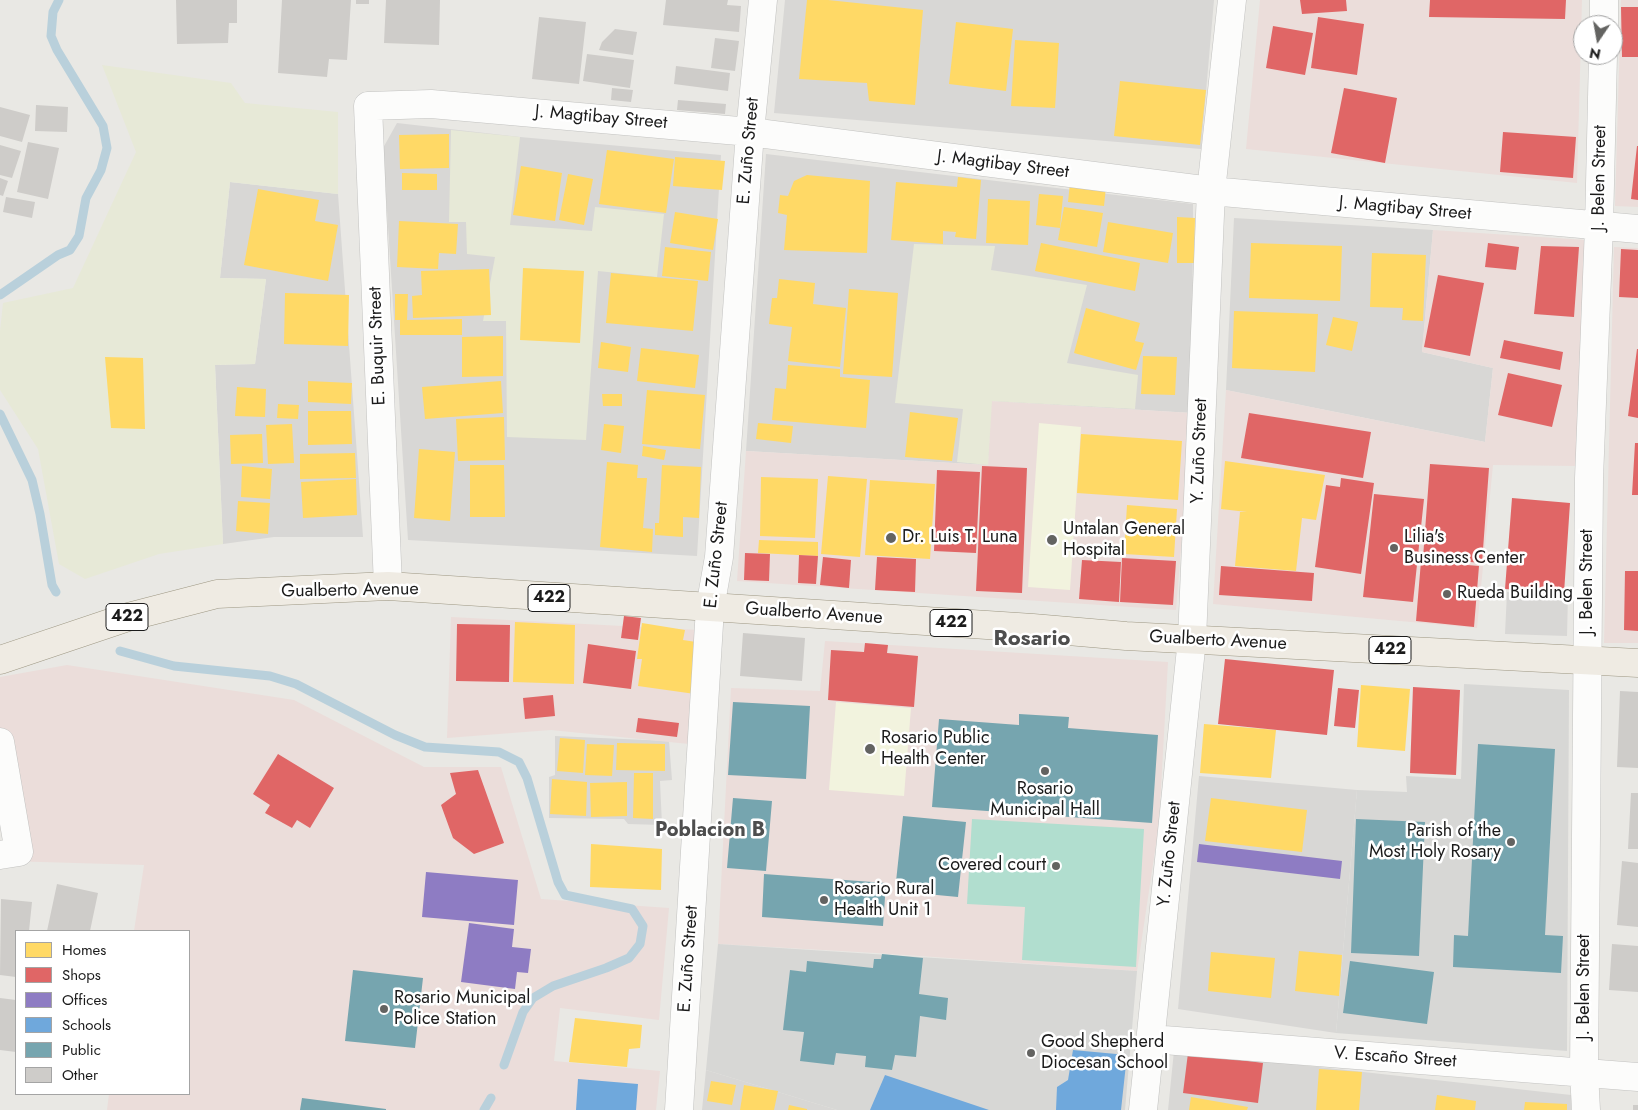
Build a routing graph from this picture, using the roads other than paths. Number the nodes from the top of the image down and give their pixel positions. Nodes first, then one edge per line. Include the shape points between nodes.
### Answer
1 (763, 0) edge
2 (1232, 0) edge
3 (1604, 0) edge
4 (1604, 15) edge
5 (1603, 65) edge
6 (368, 106) joint
7 (750, 132) junction
8 (1211, 191) junction
9 (1599, 227) junction
10 (1638, 229) edge
11 (388, 586) junction
12 (710, 608) junction
13 (1192, 639) junction
14 (0, 660) edge
15 (1587, 661) junction
16 (1638, 663) edge
17 (0, 742) edge
18 (0, 855) edge
19 (1151, 1039) junction
20 (1584, 1073) junction
21 (1638, 1077) edge
22 (680, 1110) edge
23 (1144, 1110) edge
24 (1586, 1110) edge

1 - 7 street, E. Zuño Street
2 - 8 street, Y. Zuño Street
3 - 4 street
5 - 9 street, J. Belen Street
6 - 7 street, J. Magtibay Street via 431,104
6 - 11 street, E. Buquir Street
7 - 8 street, J. Magtibay Street
7 - 12 street, E. Zuño Street via 719,557
8 - 9 street, J. Magtibay Street
8 - 13 street, Y. Zuño Street
9 - 10 street, J. Magtibay Street
9 - 15 street, J. Belen Street via 1589,478
11 - 12 main road, Gualberto Avenue / 422
11 - 14 main road, Gualberto Avenue / 422 via 217,594 128,617
12 - 13 main road, Gualberto Avenue / 422
12 - 22 street, E. Zuño Street
13 - 15 main road, Gualberto Avenue / 422
13 - 19 street, Y. Zuño Street
15 - 16 main road, Gualberto Avenue / 422
15 - 20 street, J. Belen Street
17 - 18 street via 20,852
19 - 20 street, V. Escaño Street
19 - 23 street, Y. Zuño Street
20 - 21 street, V. Escaño Street
20 - 24 street, J. Belen Street

